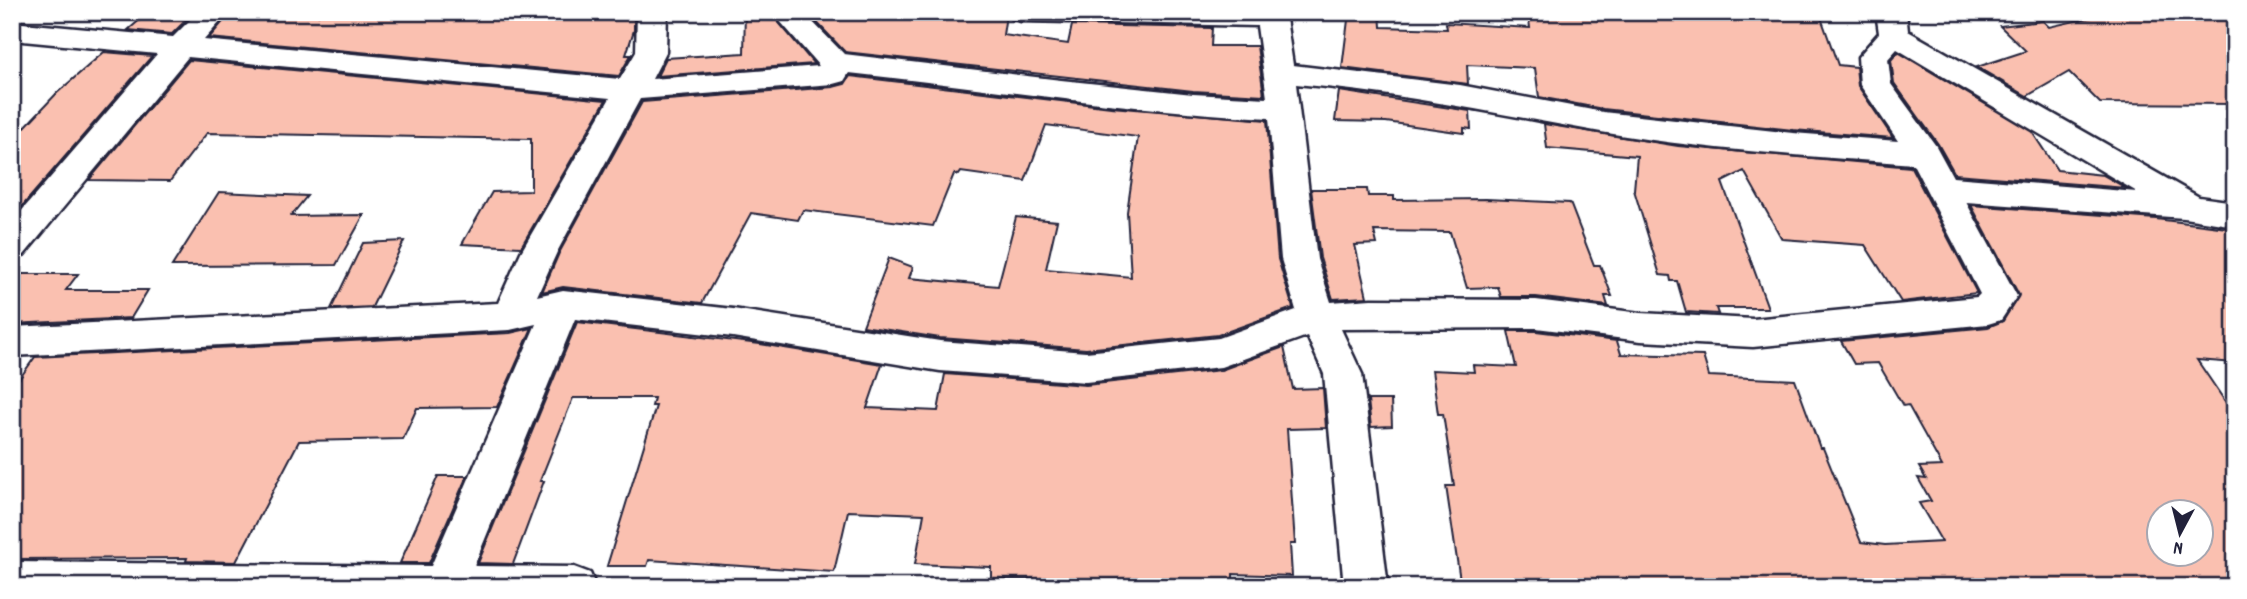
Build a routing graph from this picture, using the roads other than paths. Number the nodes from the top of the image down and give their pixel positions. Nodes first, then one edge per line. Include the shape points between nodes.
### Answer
1 (215, 12) edge
2 (652, 12) edge
3 (786, 12) edge
4 (1021, 12) edge
5 (1271, 15) edge
6 (1890, 19) edge
7 (12, 31) edge
8 (179, 49) junction
9 (835, 62) junction
10 (1279, 73) junction
11 (632, 90) junction
12 (1284, 109) junction
13 (1924, 154) junction
14 (1942, 188) junction
15 (2191, 208) junction
16 (2235, 214) edge
17 (12, 246) edge
18 (563, 304) junction
19 (510, 316) junction
20 (1317, 317) junction
21 (12, 342) edge
22 (12, 582) edge
23 (459, 585) edge
24 (574, 587) edge
25 (1366, 587) edge

1 - 8 street
2 - 11 street via 651,52
3 - 9 street
4 - 5 street
5 - 10 street
6 - 13 street via 1873,57 1876,85
6 - 15 street
7 - 8 street
8 - 11 street
8 - 17 street
9 - 11 street via 833,74
9 - 12 street via 1193,104
10 - 12 street
10 - 13 street via 1460,95 1603,122
11 - 19 street via 539,252
12 - 20 street via 1299,259
13 - 14 street
14 - 15 street
14 - 20 street via 1999,296 1988,310 1753,333 1641,327 1536,314
15 - 16 street
18 - 19 street
18 - 20 street via 733,323 940,356 1086,367 1220,352
18 - 23 street
19 - 21 street
20 - 25 street via 1343,374
22 - 23 street
23 - 24 street

